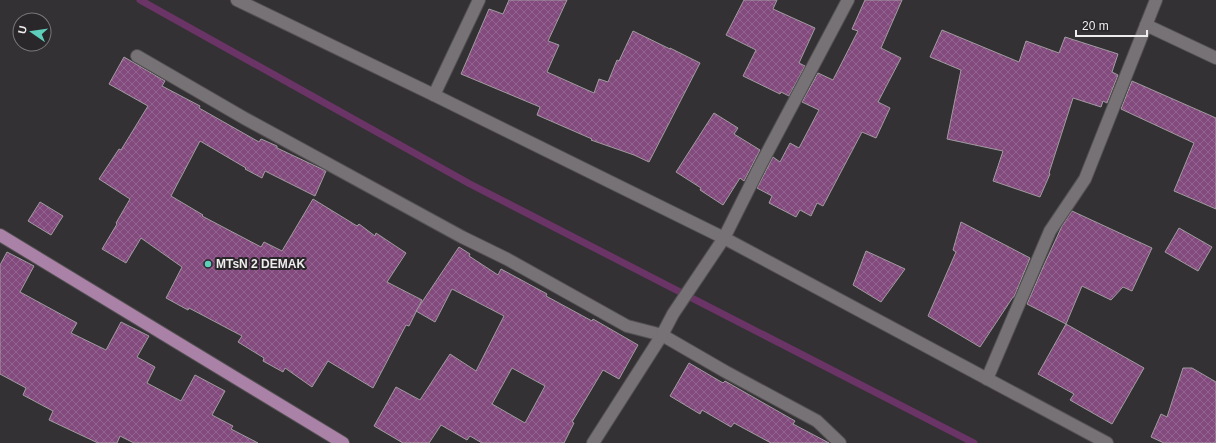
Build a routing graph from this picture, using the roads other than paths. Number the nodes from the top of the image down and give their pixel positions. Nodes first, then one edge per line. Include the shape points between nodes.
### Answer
1 (237, 0) edge
2 (479, 0) edge
3 (848, 0) edge
4 (1156, 0) edge
5 (1146, 25) junction
6 (138, 56) dead end
7 (1216, 58) edge
8 (434, 95) junction
9 (0, 235) edge
10 (724, 238) junction
11 (662, 335) junction
12 (987, 379) junction
13 (343, 443) edge
14 (593, 443) edge
15 (840, 443) edge
16 (1107, 443) edge

1 - 8 street
2 - 8 street
3 - 10 street
4 - 5 street
5 - 7 street
5 - 12 street via 1085,179 1050,231
6 - 11 street via 251,121 627,326
8 - 10 street
9 - 13 main road
10 - 11 street via 673,314
10 - 12 street
11 - 14 street
11 - 15 street via 817,421
12 - 16 street

